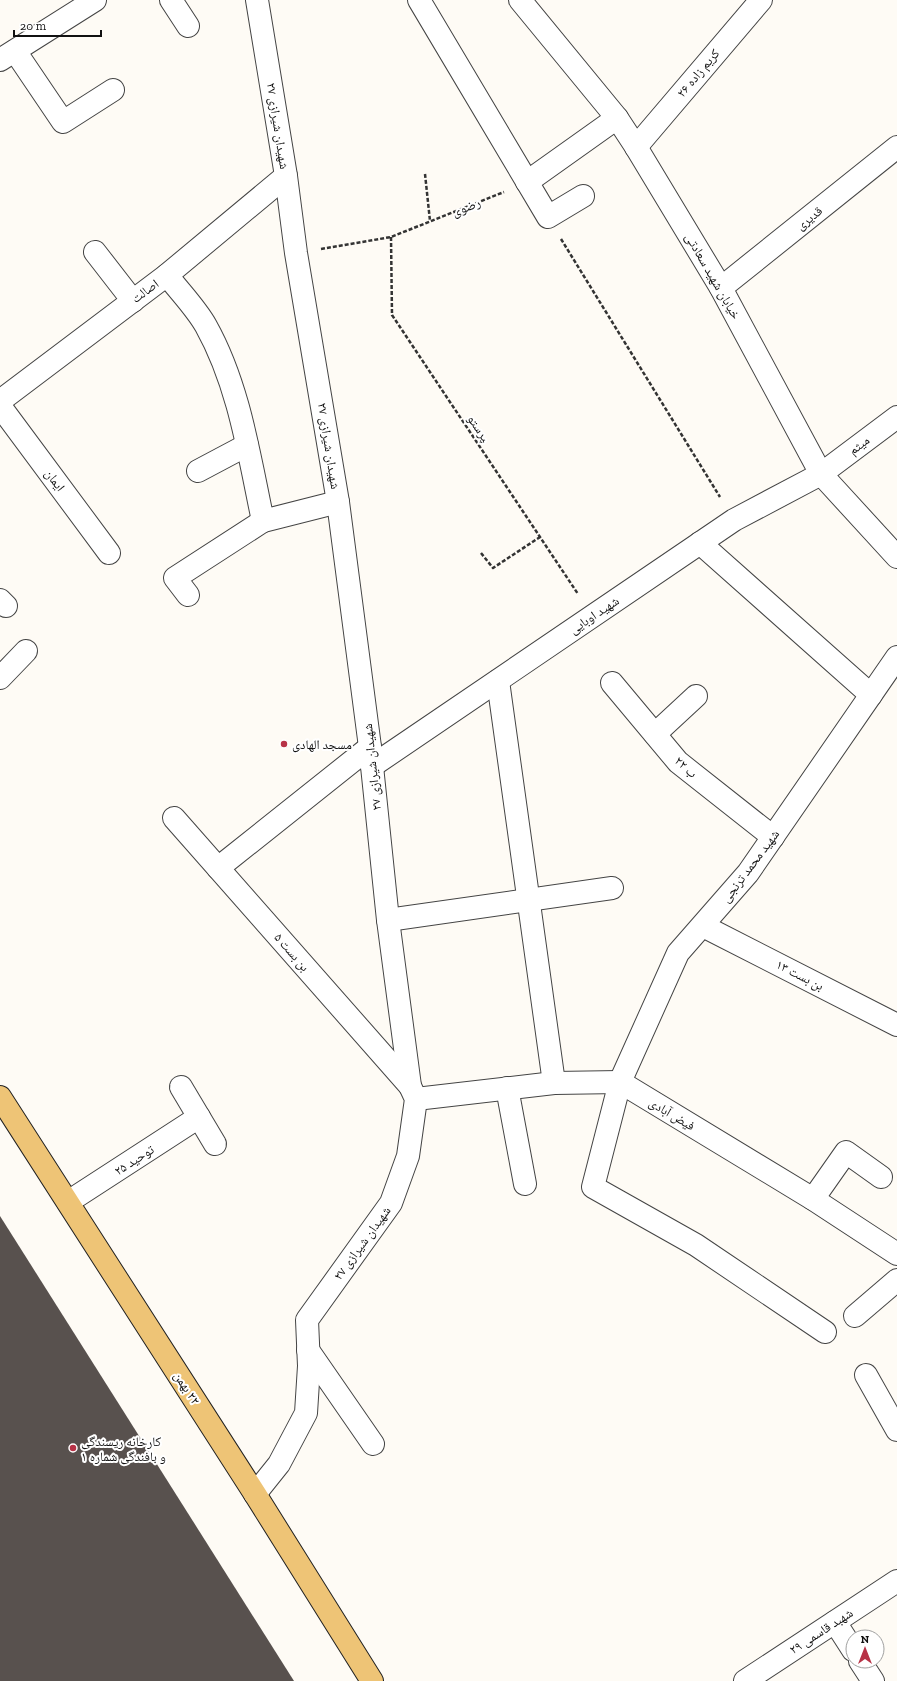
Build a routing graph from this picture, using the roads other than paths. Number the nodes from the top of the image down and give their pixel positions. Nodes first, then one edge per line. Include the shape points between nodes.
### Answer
1 (95, 0) edge
2 (171, 0) edge
3 (257, 0) edge
4 (419, 0) edge
5 (761, 0) edge
6 (521, 1) edge
7 (188, 26) dead end
8 (7, 56) edge
9 (113, 90) dead end
10 (616, 118) junction
11 (636, 147) junction
12 (897, 147) edge
13 (286, 176) junction
14 (527, 182) junction
15 (583, 196) dead end
16 (95, 252) dead end
17 (167, 275) junction
18 (721, 288) junction
19 (133, 300) junction
20 (0, 401) edge
21 (0, 406) edge
22 (897, 417) edge
23 (247, 445) junction
24 (198, 471) dead end
25 (822, 474) junction
26 (338, 502) junction
27 (263, 521) junction
28 (700, 543) junction
29 (109, 553) dead end
30 (897, 557) edge
31 (188, 595) dead end
32 (26, 651) dead end
33 (897, 657) edge
34 (0, 678) edge
35 (498, 681) junction
36 (612, 683) dead end
37 (871, 695) junction
38 (696, 696) dead end
39 (655, 734) junction
40 (371, 756) junction
41 (174, 818) dead end
42 (773, 837) junction
43 (218, 868) junction
44 (612, 888) dead end
45 (528, 899) junction
46 (388, 920) junction
47 (703, 926) junction
48 (897, 1025) edge
49 (620, 1082) junction
50 (554, 1083) junction
51 (181, 1087) dead end
52 (507, 1088) junction
53 (413, 1093) junction
54 (0, 1097) edge
55 (199, 1117) junction
56 (215, 1144) dead end
57 (881, 1178) dead end
58 (525, 1184) dead end
59 (813, 1199) junction
60 (68, 1202) junction
61 (897, 1254) edge
62 (897, 1280) edge
63 (855, 1316) dead end
64 (826, 1332) dead end
65 (308, 1350) junction
66 (866, 1375) dead end
67 (897, 1430) edge
68 (373, 1444) dead end
69 (255, 1494) junction
70 (897, 1581) edge
71 (835, 1622) junction
72 (845, 1638) edge
73 (865, 1669) edge
74 (372, 1681) edge
75 (745, 1681) edge
76 (873, 1681) edge

1 - 8 street
2 - 7 street
3 - 13 street, شهیدان شیرازی ۲۷
4 - 14 street
5 - 11 street, کریم زاده ۲۶
6 - 10 street, خیابان شهید سعادتی
8 - 9 street via 63,122
10 - 11 street, خیابان شهید سعادتی
10 - 14 street
11 - 18 street, خیابان شهید سعادتی
12 - 18 street, قدیری
13 - 17 street, اصالت
13 - 26 street, شهیدان شیرازی ۲۷ via 296,253
14 - 15 street via 548,217
16 - 19 street
17 - 19 street, اصالت
17 - 23 street via 205,324 222,358
18 - 25 street, خیابان شهید سعادتی
19 - 20 street, اصالت
21 - 29 street, ایمان
22 - 25 street, میثم
23 - 24 street
23 - 27 street
25 - 28 street, شهید اوبایی via 734,520
25 - 30 street, خیابان شهید سعادتی
26 - 27 street
26 - 40 street, شهیدان شیرازی ۲۷
27 - 31 street via 175,578
28 - 35 street, شهید اوبایی
28 - 37 street
32 - 34 street
33 - 37 street, شهید محمد ترنجی
35 - 40 street, شهید اوبایی
35 - 45 street
36 - 39 street, ب ۲۲
37 - 42 street, شهید محمد ترنجی
38 - 39 street
39 - 42 street, ب ۲۲ via 678,762
40 - 43 street, شهید اوبایی
40 - 46 street, شهیدان شیرازی ۲۷
41 - 43 street, بن بست ۵
42 - 47 street, شهید محمد ترنجی via 748,873
43 - 53 street, بن بست ۵
44 - 45 street
45 - 46 street
45 - 50 street
46 - 53 street, شهیدان شیرازی ۲۷
47 - 48 street, بن بست ۱۳
47 - 49 street, شهید محمد ترنجی via 678,953
49 - 50 street
49 - 59 street, فیض آبادی
49 - 64 street, شهید محمد ترنجی via 592,1187 696,1245
50 - 52 street
51 - 55 street
52 - 53 street
52 - 58 street
53 - 65 street, شهیدان شیرازی ۲۷ via 408,1156 391,1203 307,1320
54 - 60 main road, ٢٢ بهمن
55 - 56 street
55 - 60 street, توحید ۲۵
57 - 59 street via 846,1152
59 - 61 street, فیض آبادی
60 - 69 main road, ٢٢ بهمن
62 - 63 street
65 - 68 street
65 - 69 street, شهیدان شیرازی ۲۷ via 306,1414 279,1464
66 - 67 street
69 - 74 main road, ٢٢ بهمن
70 - 71 street, شهبد قاسمی ۲۹
71 - 72 street
71 - 75 street, شهبد قاسمی ۲۹
73 - 76 street

